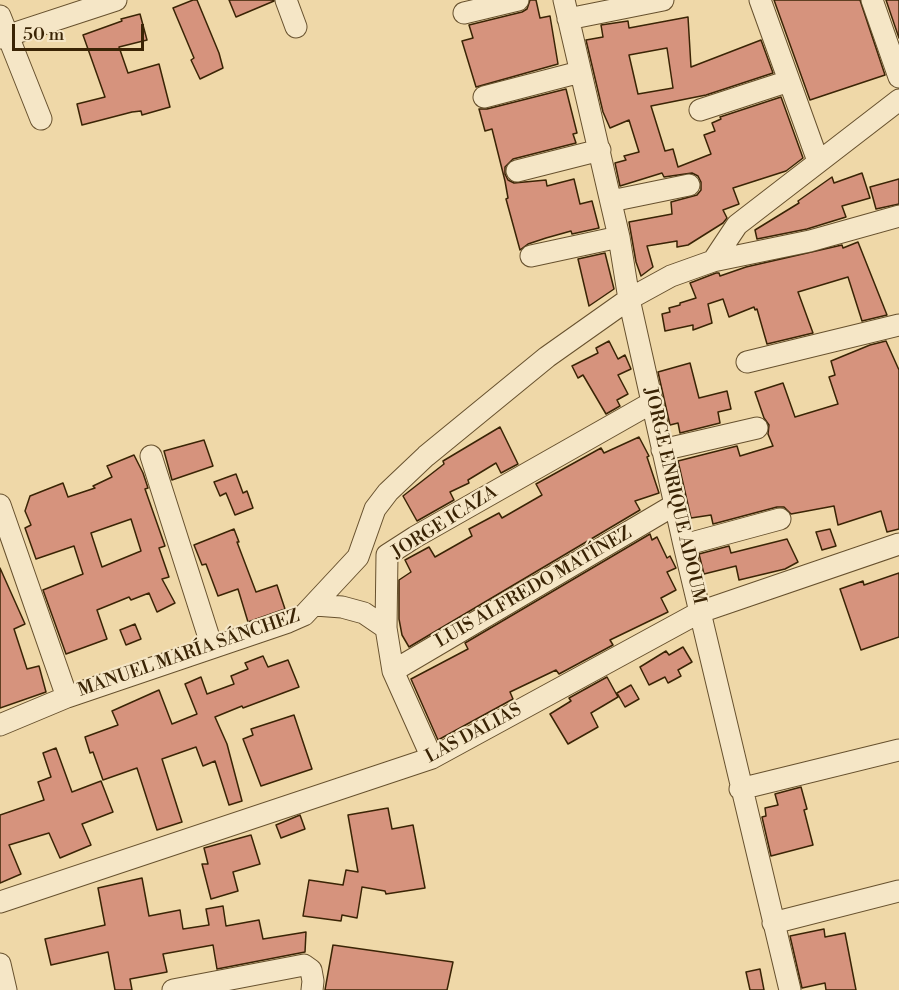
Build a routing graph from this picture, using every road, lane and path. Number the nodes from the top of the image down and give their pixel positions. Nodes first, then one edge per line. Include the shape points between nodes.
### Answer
1 (116, 0) edge
2 (286, 0) edge
3 (518, 0) edge
4 (663, 0) edge
5 (760, 0) edge
6 (872, 0) edge
7 (566, 9) edge
8 (464, 14) dead end
9 (296, 27) dead end
10 (2, 30) edge
11 (580, 72) junction
12 (899, 77) edge
13 (789, 81) junction
14 (484, 97) dead end
15 (899, 100) edge
16 (700, 110) dead end
17 (41, 119) dead end
18 (600, 150) junction
19 (818, 161) junction
20 (517, 171) dead end
21 (689, 185) dead end
22 (611, 201) junction
23 (899, 216) edge
24 (619, 237) junction
25 (531, 256) dead end
26 (713, 261) junction
27 (629, 299) junction
28 (899, 325) edge
29 (747, 363) dead end
30 (653, 402) junction
31 (757, 428) dead end
32 (662, 450) junction
33 (151, 456) dead end
34 (676, 504) junction
35 (0, 505) edge
36 (780, 519) dead end
37 (899, 544) edge
38 (684, 545) junction
39 (387, 555) junction
40 (358, 557) junction
41 (315, 605) junction
42 (700, 612) junction
43 (386, 628) junction
44 (212, 647) junction
45 (393, 671) junction
46 (67, 697) junction
47 (0, 725) edge
48 (899, 750) edge
49 (432, 758) junction
50 (740, 789) junction
51 (899, 891) edge
52 (0, 902) edge
53 (773, 923) junction
54 (0, 964) edge
55 (6, 990) edge
56 (173, 990) edge
57 (312, 990) edge
58 (790, 990) edge

1 - 10 street
2 - 9 street
3 - 8 street
4 - 7 street
5 - 13 street
6 - 12 street
7 - 11 street, JORGE ENRIQUE ADOUM
10 - 17 street
11 - 14 street
11 - 18 street, JORGE ENRIQUE ADOUM
13 - 16 street
13 - 19 street
15 - 19 street
18 - 20 street
18 - 22 street, JORGE ENRIQUE ADOUM
19 - 26 street via 737,225
21 - 22 street
22 - 24 street, JORGE ENRIQUE ADOUM
23 - 26 street, MANUEL MARÍA SÁNCHEZ via 810,241
24 - 25 street
24 - 27 street, JORGE ENRIQUE ADOUM
26 - 27 street, MANUEL MARÍA SÁNCHEZ via 671,276
27 - 30 street, JORGE ENRIQUE ADOUM
27 - 40 street, MANUEL MARÍA SÁNCHEZ via 547,357 388,492 375,509
28 - 29 street
30 - 32 street, JORGE ENRIQUE ADOUM
30 - 39 street, JORGE ICAZA
31 - 32 street
32 - 34 street, JORGE ENRIQUE ADOUM
33 - 44 street
34 - 38 street, JORGE ENRIQUE ADOUM
34 - 45 street, LUIS ALFREDO MATÍNEZ
35 - 46 street
36 - 38 street
37 - 42 street, LAS DALIAS
38 - 42 street, JORGE ENRIQUE ADOUM
39 - 40 street via 376,560
39 - 43 street, JORGE ICAZA
40 - 41 street, MANUEL MARÍA SÁNCHEZ
41 - 43 street via 364,613
41 - 44 street, MANUEL MARÍA SÁNCHEZ via 288,622
42 - 49 street, LAS DALIAS
42 - 50 street, JORGE ENRIQUE ADOUM
43 - 45 street, JORGE ICAZA
44 - 46 street, MANUEL MARÍA SÁNCHEZ
45 - 49 street, JORGE ICAZA
46 - 47 street, MANUEL MARÍA SÁNCHEZ
48 - 50 street
49 - 52 street, LAS DALIAS
50 - 53 street, JORGE ENRIQUE ADOUM
51 - 53 street
53 - 58 street, JORGE ENRIQUE ADOUM
54 - 55 street
56 - 57 street via 304,965 311,970

